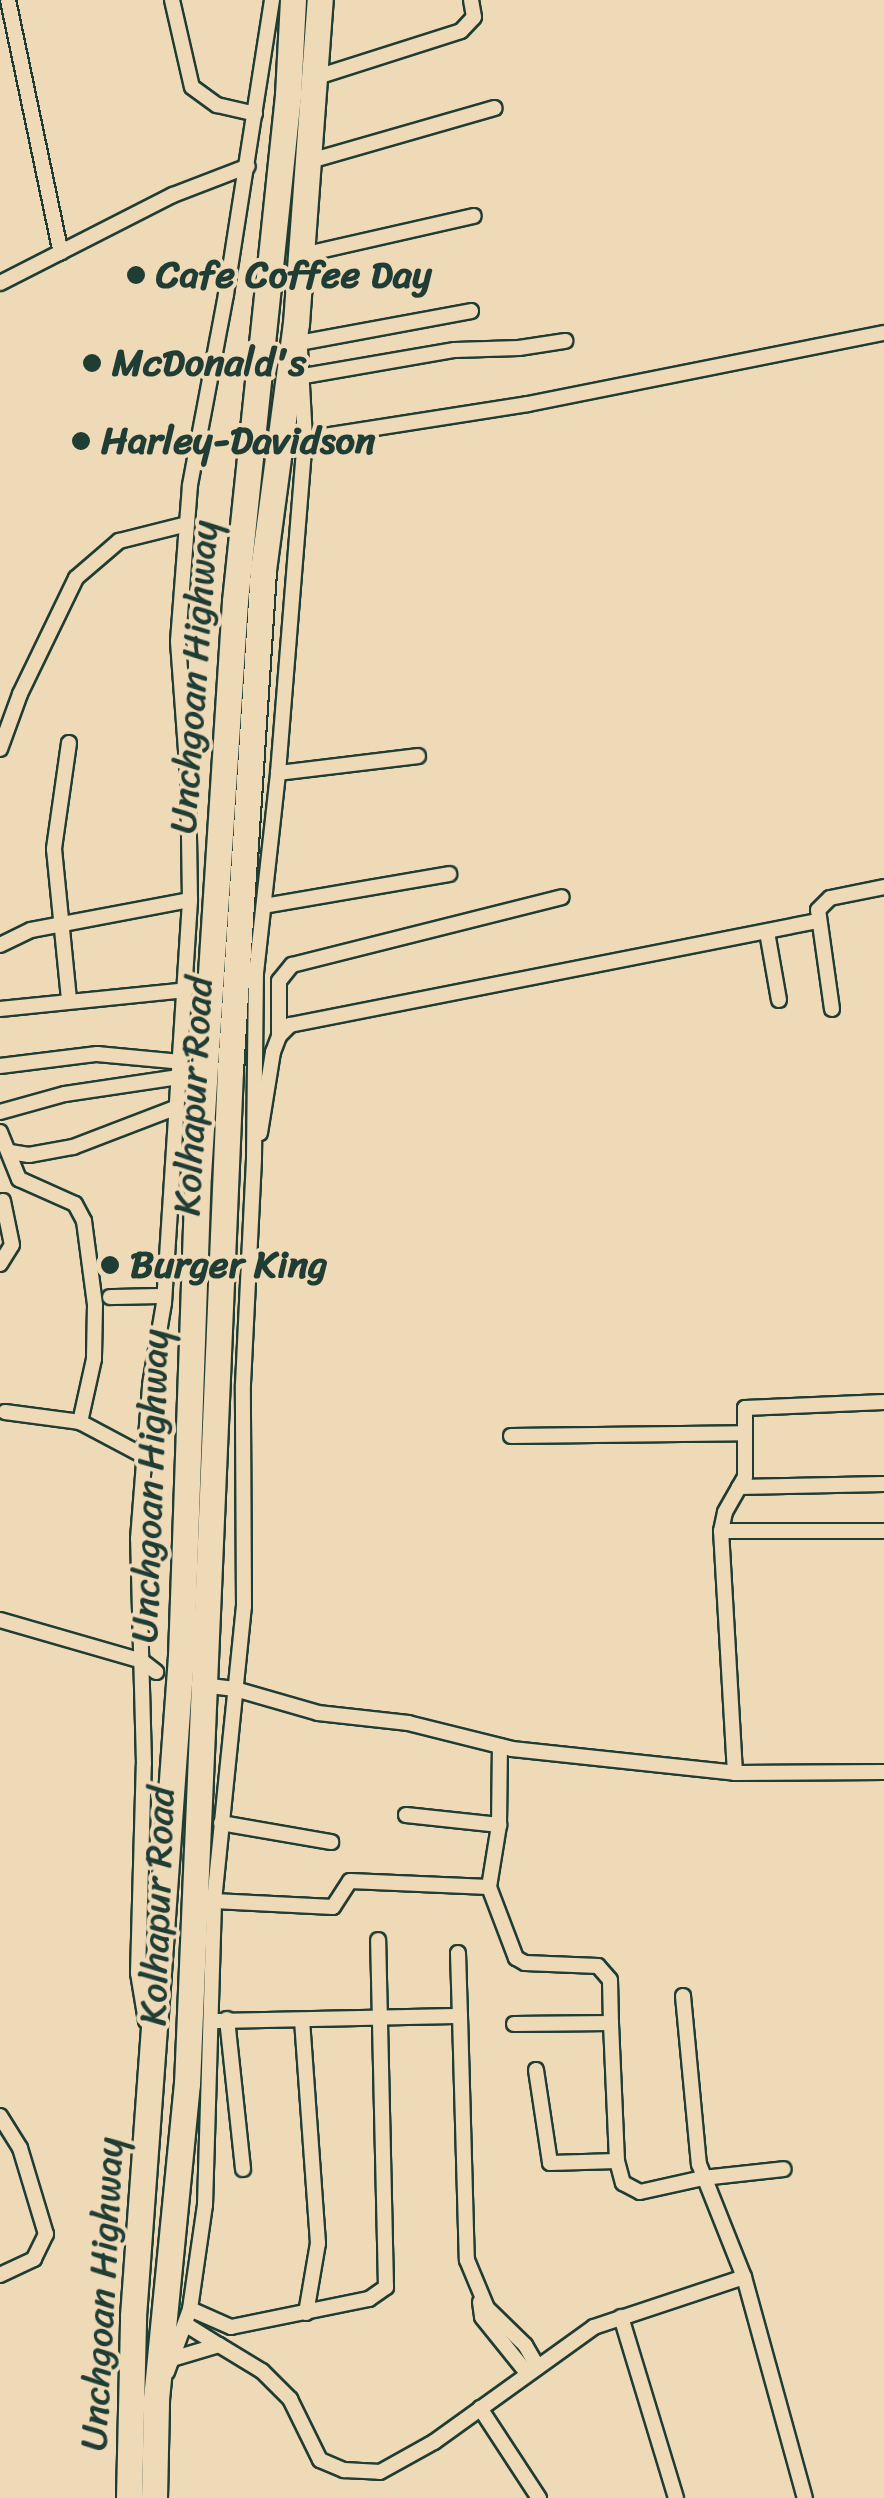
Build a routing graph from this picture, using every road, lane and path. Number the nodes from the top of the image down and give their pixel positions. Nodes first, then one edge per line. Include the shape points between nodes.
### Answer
1 (8, 0) edge
2 (172, 0) edge
3 (272, 0) edge
4 (293, 0) edge
5 (320, 0) edge
6 (472, 0) edge
7 (317, 77) junction
8 (495, 108) dead end
9 (256, 114) junction
10 (310, 160) junction
11 (248, 166) junction
12 (474, 216) dead end
13 (61, 253) junction
14 (302, 255) junction
15 (0, 283) edge
16 (471, 311) dead end
17 (298, 333) junction
18 (884, 333) edge
19 (565, 341) dead end
20 (304, 376) junction
21 (304, 439) junction
22 (187, 524) junction
23 (69, 743) dead end
24 (0, 749) edge
25 (418, 756) dead end
26 (278, 773) junction
27 (449, 874) dead end
28 (884, 887) edge
29 (562, 897) dead end
30 (190, 900) junction
31 (264, 906) junction
32 (817, 921) junction
33 (61, 924) junction
34 (766, 932) junction
35 (0, 945) edge
36 (186, 990) junction
37 (70, 999) junction
38 (780, 1000) dead end
39 (0, 1009) edge
40 (832, 1009) dead end
41 (279, 1036) junction
42 (0, 1066) edge
43 (180, 1070) junction
44 (178, 1107) junction
45 (0, 1112) edge
46 (0, 1132) edge
47 (10, 1152) junction
48 (254, 1158) junction
49 (19, 1178) junction
50 (1, 1202) edge
51 (0, 1264) edge
52 (164, 1296) junction
53 (110, 1297) dead end
54 (884, 1402) edge
55 (5, 1412) dead end
56 (80, 1422) junction
57 (746, 1433) junction
58 (512, 1436) dead end
59 (144, 1456) junction
60 (884, 1484) edge
61 (739, 1487) junction
62 (721, 1530) junction
63 (884, 1531) edge
64 (0, 1620) edge
65 (142, 1661) junction
66 (156, 1672) dead end
67 (210, 1686) dead end
68 (235, 1689) junction
69 (500, 1746) junction
70 (884, 1772) edge
71 (734, 1773) junction
72 (406, 1815) dead end
73 (221, 1823) junction
74 (499, 1825) junction
75 (332, 1842) dead end
76 (489, 1887) junction
77 (214, 1901) junction
78 (378, 1940) dead end
79 (458, 1953) dead end
80 (683, 1996) dead end
81 (460, 2016) junction
82 (377, 2019) junction
83 (220, 2020) junction
84 (302, 2020) junction
85 (514, 2024) dead end
86 (611, 2024) junction
87 (152, 2057) junction
88 (536, 2070) dead end
89 (0, 2116) edge
90 (617, 2161) junction
91 (243, 2169) dead end
92 (784, 2170) dead end
93 (703, 2178) junction
94 (0, 2275) edge
95 (744, 2277) junction
96 (306, 2312) junction
97 (187, 2317) junction
98 (621, 2317) junction
99 (219, 2344) junction
100 (172, 2358) junction
101 (532, 2370) junction
102 (156, 2399) junction
103 (480, 2408) junction
104 (129, 2498) edge
105 (154, 2498) edge
106 (539, 2498) edge
107 (676, 2498) edge
108 (806, 2498) edge

1 - 13 street
2 - 9 street via 192,87 217,106
3 - 9 street
4 - 87 highway, Unchgoan Highway via 235,600 198,1176 181,1656
5 - 7 highway, Kolhapur Road
6 - 7 street via 474,17 461,31
7 - 10 highway, Kolhapur Road
8 - 10 street
9 - 11 street
10 - 14 highway, Kolhapur Road
11 - 13 street
11 - 22 street
12 - 14 street
13 - 15 street
14 - 17 highway, Kolhapur Road
16 - 17 street
17 - 20 street
17 - 102 highway, Kolhapur Road via 263,570 230,1071 187,2084
18 - 21 street via 528,404
19 - 20 street via 454,350
20 - 21 street
21 - 26 street
22 - 24 street via 119,540 76,578
22 - 30 street via 178,641
23 - 33 street via 54,823
25 - 26 street
26 - 31 street
27 - 31 street
28 - 32 street via 830,898
29 - 41 street via 292,965 278,981
30 - 33 street
30 - 36 street
31 - 48 street via 256,973
32 - 34 street
32 - 40 street
33 - 35 street
33 - 37 street
34 - 38 street
34 - 41 street via 290,1026
36 - 37 street
36 - 43 street
37 - 39 street
41 - 48 street
42 - 43 street via 97,1054
43 - 44 street
43 - 45 street
44 - 47 street via 73,1147
44 - 52 street
46 - 47 street
47 - 49 street
48 - 68 street via 243,1384 244,1606
49 - 50 street
49 - 56 street via 75,1204 84,1221 94,1359
50 - 51 street via 12,1245
52 - 53 street
52 - 59 street
54 - 57 street via 745,1408
55 - 56 street
56 - 59 street
57 - 58 street
57 - 61 street
59 - 65 street via 138,1539
60 - 61 street
61 - 62 street
62 - 63 street
62 - 71 street
64 - 65 street
65 - 66 street
65 - 87 street via 138,1973
67 - 68 street
68 - 69 street via 318,1714 408,1723
68 - 73 street
69 - 71 street
69 - 74 street
70 - 71 street
72 - 74 street
73 - 75 street
73 - 77 street
74 - 76 street
76 - 77 street via 350,1881 333,1907
76 - 86 street via 516,1958 605,1970
77 - 83 street
78 - 82 street
79 - 81 street
80 - 93 street
81 - 82 street
81 - 101 street via 465,2246 482,2317
82 - 84 street
82 - 96 street via 388,2281 376,2297
83 - 84 street
83 - 91 street
83 - 97 street via 205,2205
84 - 96 street via 318,2243
85 - 86 street
86 - 90 street
87 - 104 highway, Unchgoan Highway via 133,2316
88 - 90 street via 550,2164
89 - 94 street via 20,2148 46,2234 34,2258
90 - 93 street via 623,2184 632,2190
92 - 93 street
93 - 95 street
95 - 98 street
95 - 108 street
96 - 97 street via 231,2328
97 - 99 street
97 - 100 street
98 - 101 street via 594,2327
98 - 107 street
99 - 100 street
99 - 103 street via 290,2400 320,2460 344,2470 380,2472
100 - 102 street
101 - 103 street
102 - 105 highway, Kolhapur Road
103 - 106 street

